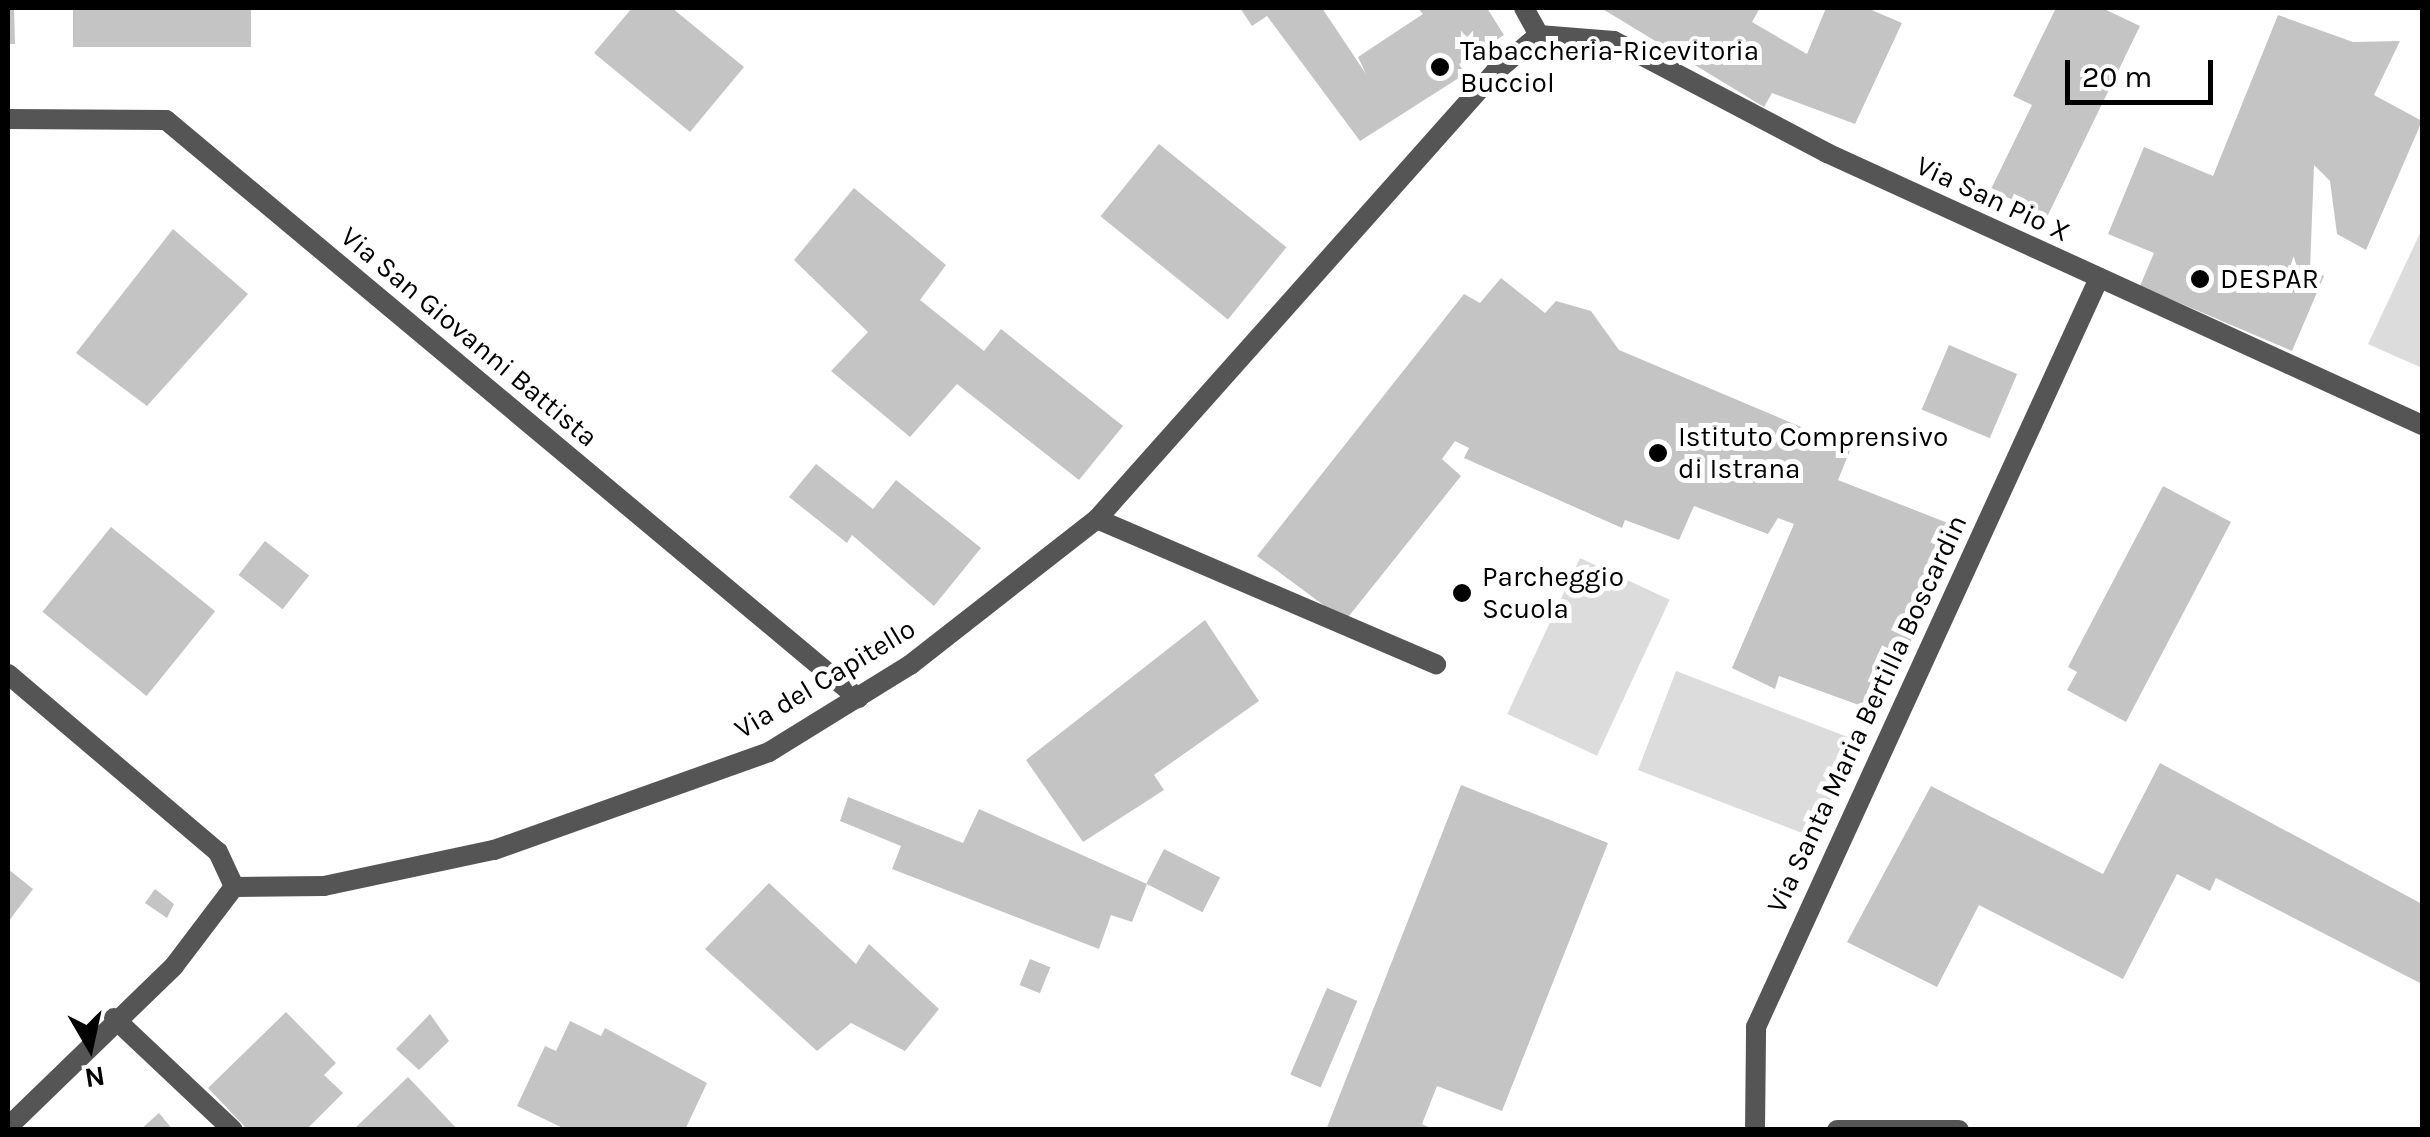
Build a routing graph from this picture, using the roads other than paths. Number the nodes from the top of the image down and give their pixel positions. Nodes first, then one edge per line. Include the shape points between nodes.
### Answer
1 (1524, 8) edge
2 (1539, 35) junction
3 (8, 119) edge
4 (2098, 278) junction
5 (2422, 424) edge
6 (1098, 519) junction
7 (1436, 664) dead end
8 (8, 674) edge
9 (858, 698) junction
10 (234, 887) junction
11 (114, 1018) junction
12 (8, 1128) edge
13 (234, 1130) edge
14 (1756, 1130) edge
15 (1836, 1130) edge
16 (1959, 1130) edge

1 - 2 street
2 - 4 street, Via San Pio X via 1614,42
2 - 6 street, Via del Capitello via 1482,87
3 - 9 street, Via San Giovanni Battista via 166,120
4 - 5 street, Via San Pio X
4 - 14 street, Via Santa Maria Bertilla Boscardin via 1756,1027
6 - 7 street
6 - 9 street, Via del Capitello
8 - 10 street via 218,852
9 - 10 street, Via del Capitello via 769,752 494,850 324,886
10 - 11 street via 174,966
11 - 12 street
11 - 13 street
15 - 16 street

